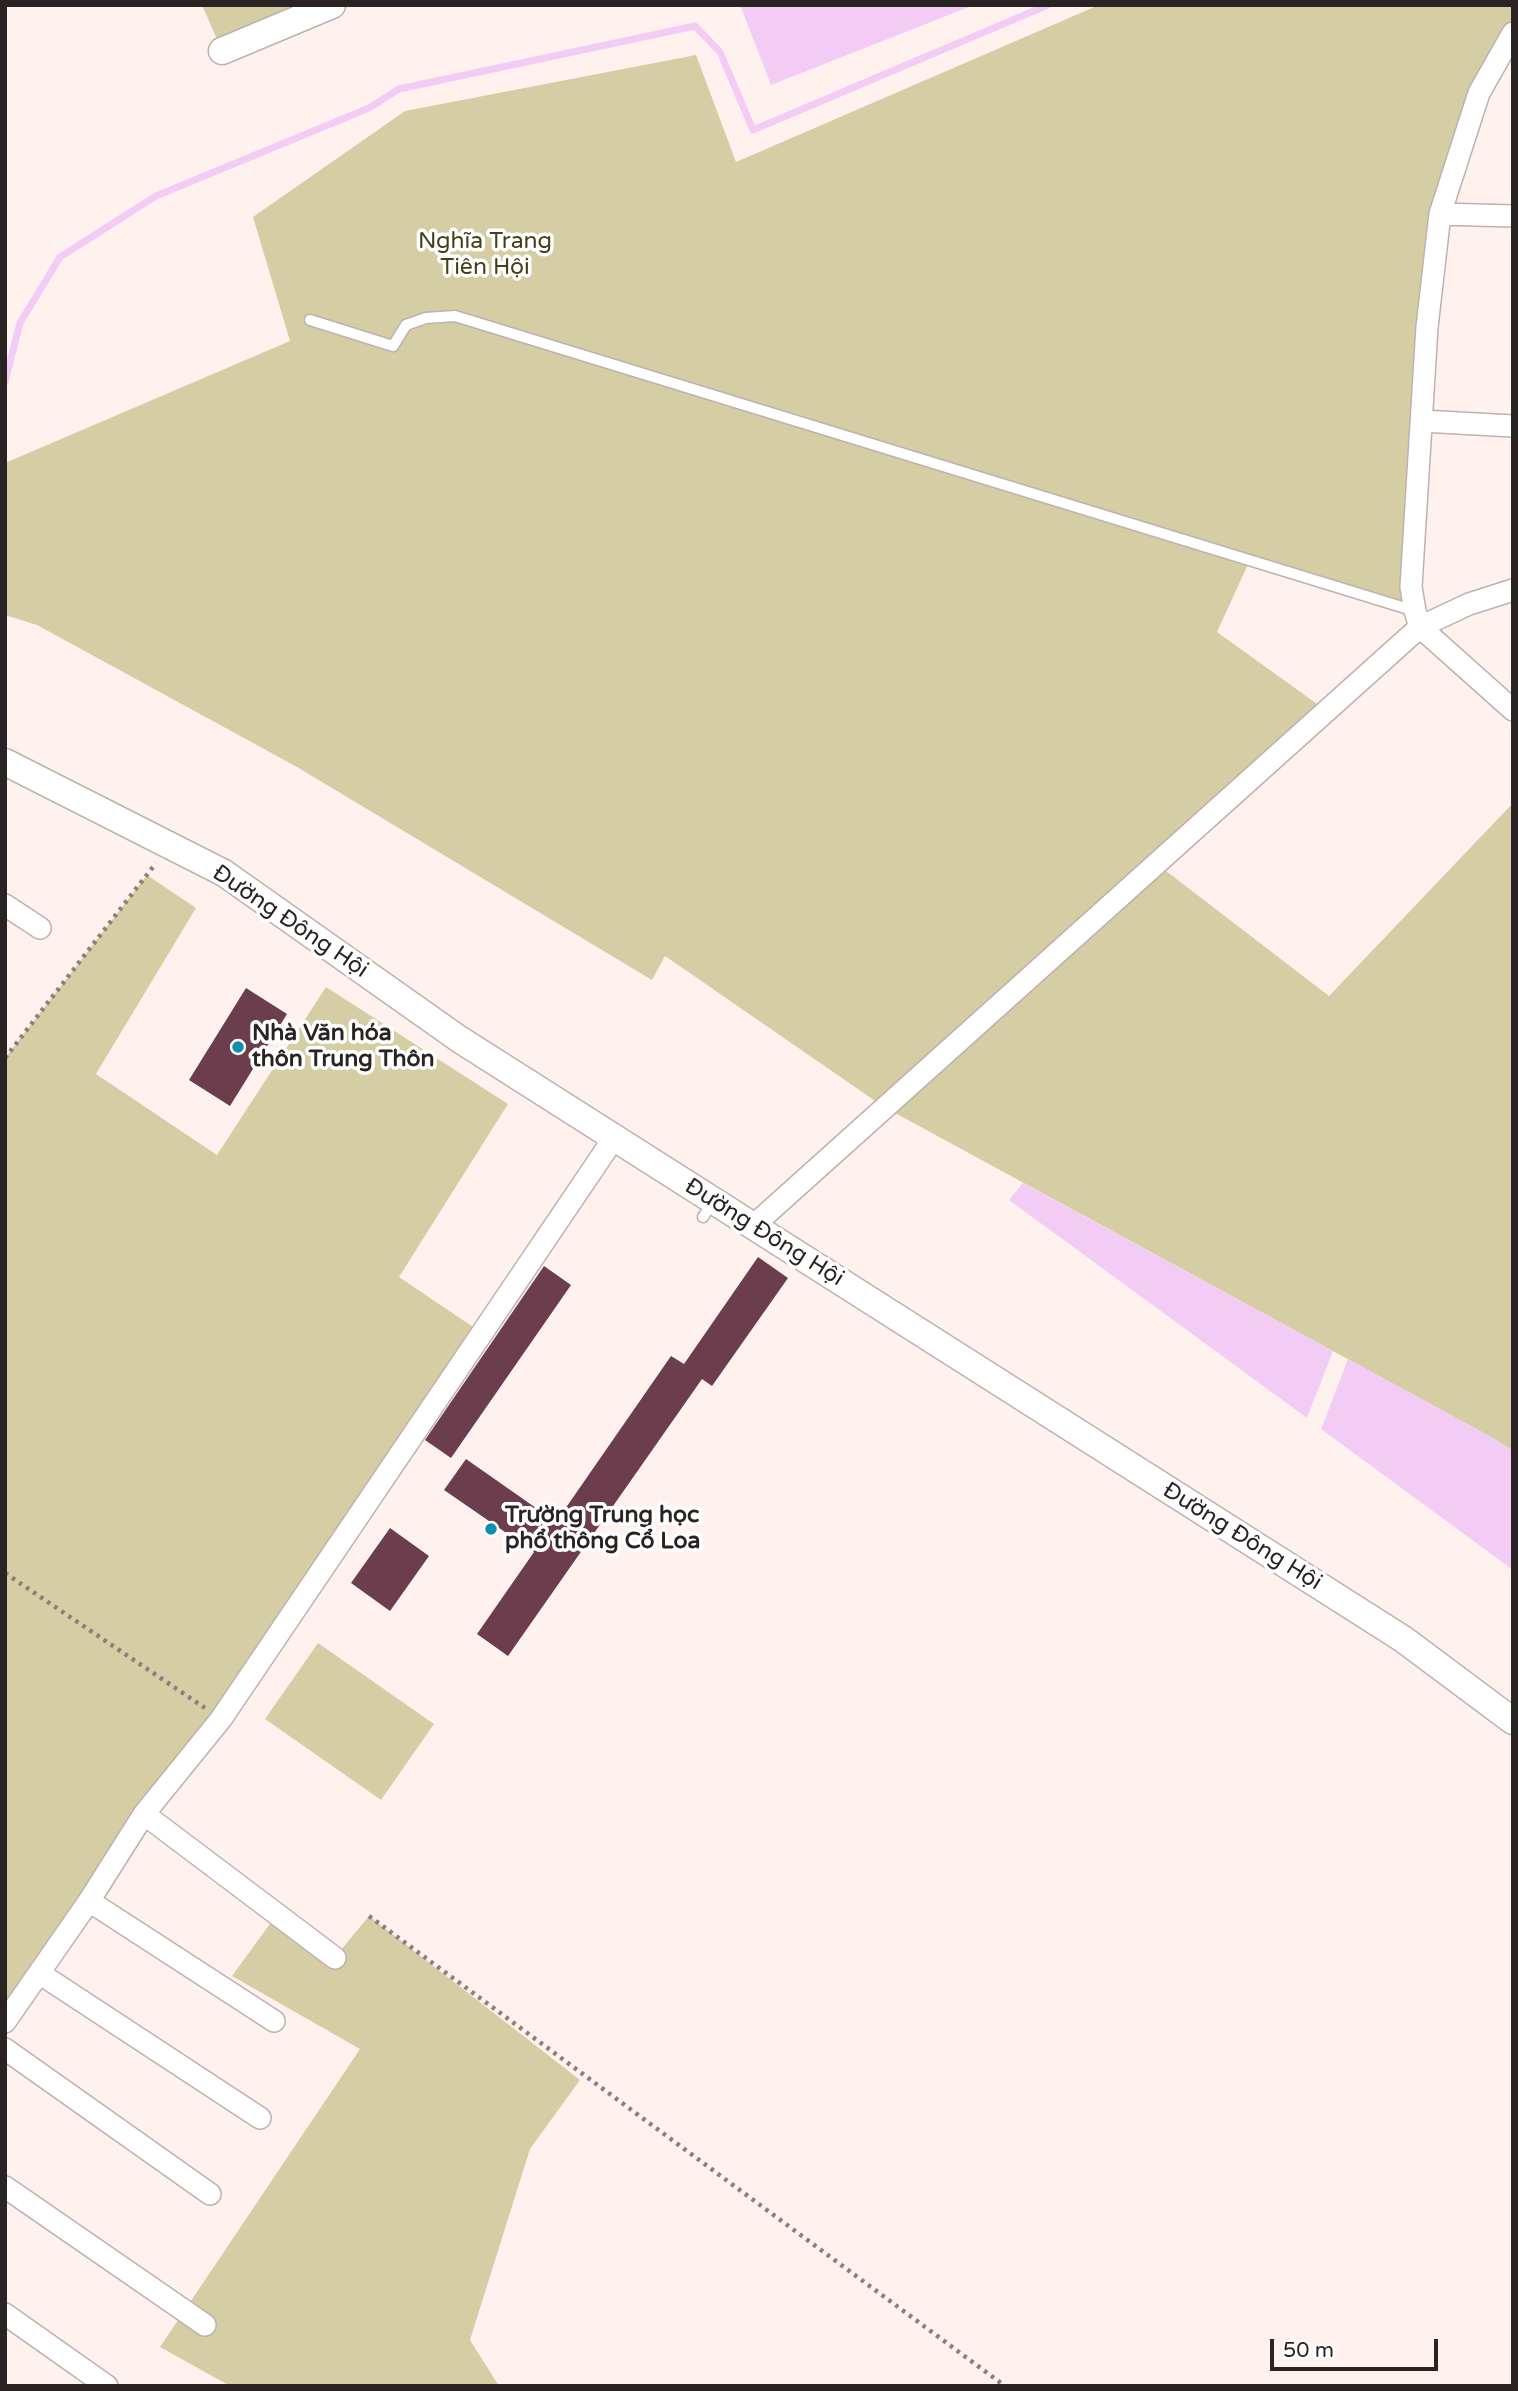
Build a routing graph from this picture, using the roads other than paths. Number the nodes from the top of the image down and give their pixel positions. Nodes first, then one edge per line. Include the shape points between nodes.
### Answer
1 (332, 5) edge
2 (1513, 33) edge
3 (222, 51) dead end
4 (1440, 214) junction
5 (1513, 216) edge
6 (310, 320) dead end
7 (1422, 421) junction
8 (1513, 426) edge
9 (1513, 590) edge
10 (1417, 619) junction
11 (1513, 710) edge
12 (5, 762) edge
13 (5, 905) edge
14 (40, 928) dead end
15 (614, 1138) junction
16 (753, 1226) junction
17 (1509, 1711) edge
18 (144, 1814) junction
19 (89, 1901) junction
20 (335, 1958) dead end
21 (39, 1973) junction
22 (274, 2021) dead end
23 (5, 2022) edge
24 (5, 2049) edge
25 (260, 2118) dead end
26 (5, 2187) edge
27 (210, 2194) dead end
28 (5, 2314) edge
29 (205, 2325) dead end
30 (107, 2386) edge

1 - 3 street
2 - 4 street via 1479,93
4 - 5 street
4 - 7 street
6 - 10 lane via 393,346 406,325 454,316
7 - 8 street
7 - 10 street via 1411,587
9 - 10 street
10 - 11 street
10 - 16 street
12 - 15 street, Đường Đông Hội via 224,873 459,1039
13 - 14 street
15 - 16 street, Đường Đông Hội via 708,1209
15 - 18 street via 221,1718
16 - 17 street, Đường Đông Hội
18 - 19 street
18 - 20 street
19 - 21 street
19 - 22 street
21 - 23 street
21 - 25 street
24 - 27 street
26 - 29 street
28 - 30 street

